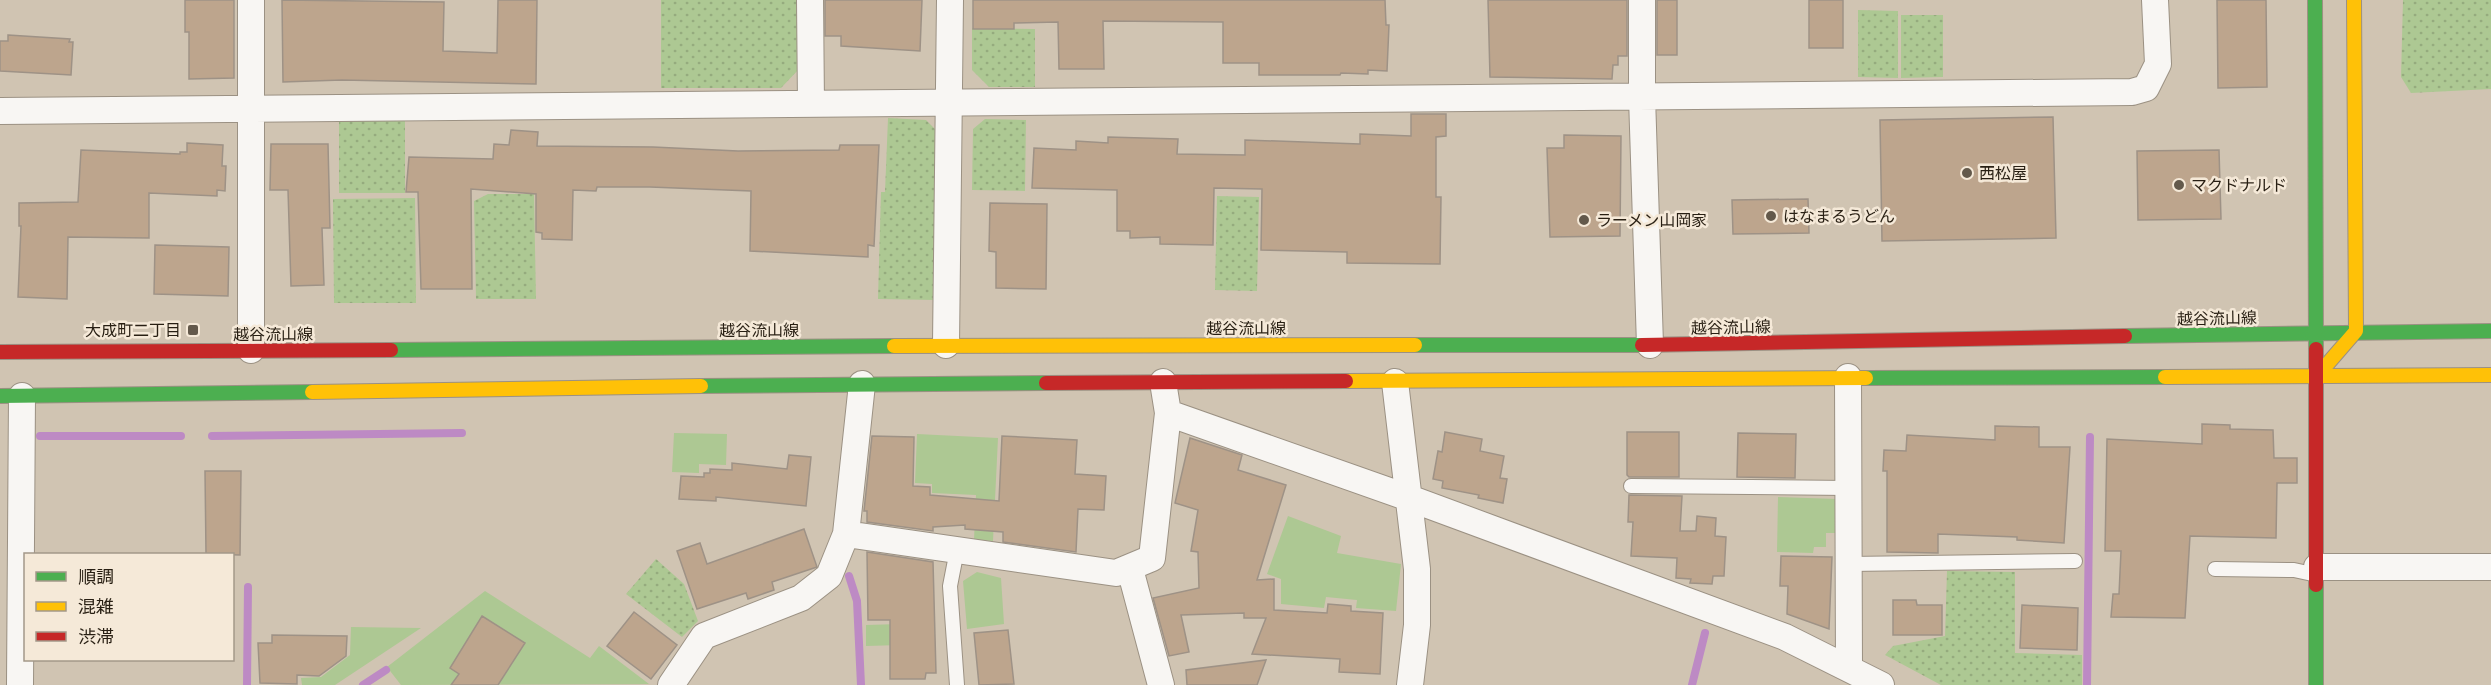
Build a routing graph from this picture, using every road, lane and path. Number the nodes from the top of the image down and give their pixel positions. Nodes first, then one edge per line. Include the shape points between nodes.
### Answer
1 (251, 0) edge
2 (810, 0) edge
3 (950, 0) edge
4 (1642, 0) edge
5 (2155, 0) edge
6 (2315, 0) edge
7 (2354, 0) edge
8 (1642, 97) junction
9 (950, 103) junction
10 (811, 104) junction
11 (252, 109) junction
12 (0, 111) edge
13 (2356, 331) junction
14 (2491, 331) edge
15 (2316, 332) junction
16 (946, 345) junction
17 (1650, 345) junction
18 (251, 350) junction
19 (0, 352) edge
20 (2491, 375) edge
21 (2317, 376) junction
22 (1848, 377) junction
23 (1163, 382) junction
24 (1395, 382) junction
25 (862, 384) junction
26 (11, 396) edge
27 (1168, 413) junction
28 (1631, 486) dead end
29 (1848, 488) junction
30 (1409, 498) junction
31 (846, 534) junction
32 (957, 550) junction
33 (2075, 561) dead end
34 (1849, 564) junction
35 (2491, 567) edge
36 (2215, 568) dead end
37 (1130, 569) junction
38 (2317, 571) junction
39 (1849, 669) junction
40 (20, 685) edge
41 (671, 685) edge
42 (957, 685) edge
43 (1161, 685) edge
44 (1410, 685) edge
45 (1881, 685) edge
46 (2316, 685) edge

1 - 11 street
2 - 10 street
3 - 9 street
4 - 8 street
5 - 8 street via 2158,64 2146,88 2132,92
6 - 15 main road
7 - 13 main road
8 - 9 street
8 - 17 street
9 - 10 street
9 - 16 street
10 - 11 street
11 - 12 street
11 - 18 street
13 - 14 main road, 越谷流山線
13 - 15 main road, 越谷流山線
13 - 21 main road
15 - 17 main road, 越谷流山線
15 - 21 main road
16 - 17 main road, 越谷流山線
16 - 18 main road, 越谷流山線
18 - 19 main road, 越谷流山線
20 - 21 main road
21 - 22 main road
21 - 38 main road
22 - 24 main road
22 - 29 street
23 - 24 main road
23 - 25 main road
23 - 27 street
24 - 30 street
25 - 26 main road
25 - 31 street
26 - 40 street
27 - 30 street
27 - 37 street via 1152,558
28 - 29 lane
29 - 34 street
30 - 39 street via 1785,637
30 - 44 street via 1417,569 1417,626
31 - 32 street
31 - 41 street via 829,576 801,598 704,636
32 - 37 street via 1116,573
32 - 42 lane via 950,586
33 - 34 lane
34 - 39 street
35 - 38 street
36 - 38 lane
37 - 43 street
38 - 46 main road
39 - 45 street

